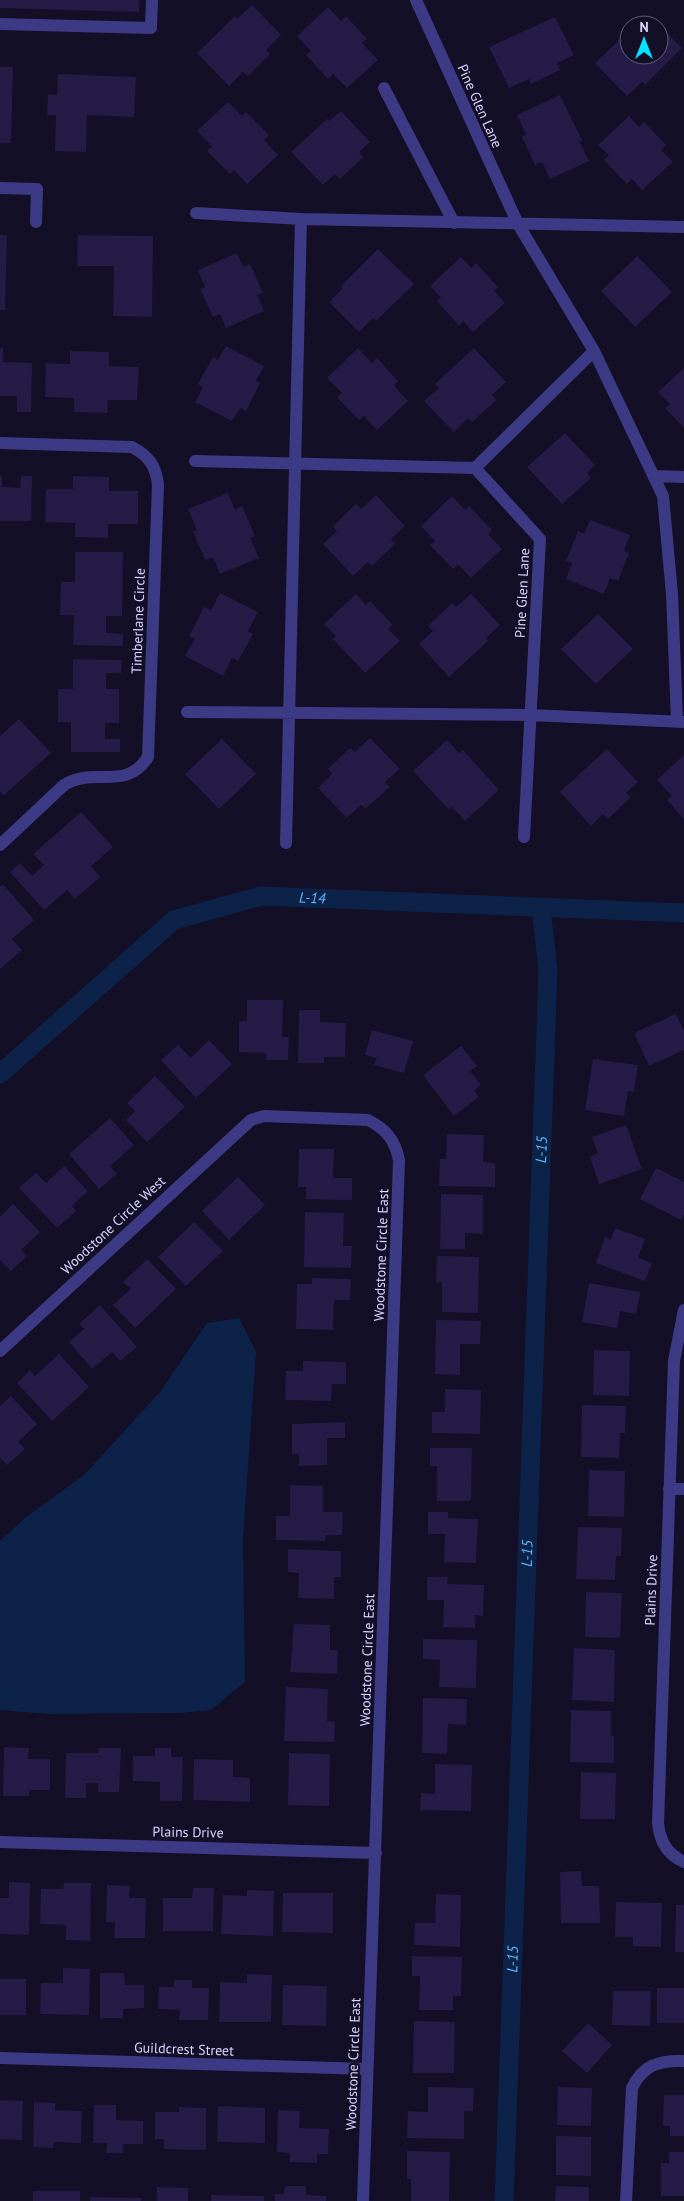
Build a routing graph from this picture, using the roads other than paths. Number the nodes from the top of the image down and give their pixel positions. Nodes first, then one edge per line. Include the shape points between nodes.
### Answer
1 (152, 0) edge
2 (416, 0) edge
3 (0, 24) edge
4 (384, 88) dead end
5 (0, 188) edge
6 (196, 212) dead end
7 (301, 219) junction
8 (36, 222) dead end
9 (454, 222) junction
10 (518, 224) junction
11 (684, 227) edge
12 (594, 351) junction
13 (0, 443) edge
14 (195, 461) dead end
15 (295, 462) junction
16 (475, 468) junction
17 (655, 476) junction
18 (684, 476) edge
19 (187, 712) dead end
20 (289, 713) junction
21 (531, 715) junction
22 (680, 721) edge
23 (524, 837) dead end
24 (286, 843) dead end
25 (0, 845) edge
26 (380, 1126) joint
27 (684, 1310) edge
28 (0, 1351) edge
29 (669, 1489) junction
30 (684, 1489) edge
31 (0, 1842) edge
32 (376, 1852) junction
33 (684, 1862) edge
34 (0, 2058) edge
35 (684, 2061) edge
36 (367, 2069) junction
37 (363, 2201) edge
38 (626, 2201) edge

1 - 3 street via 152,28
2 - 10 street, Pine Glen Lane
4 - 9 street
5 - 8 street via 37,189
6 - 7 street
7 - 9 street
7 - 15 street
9 - 10 street
10 - 11 street
10 - 12 street, Pine Glen Lane
12 - 16 street
12 - 17 street, Pine Glen Lane
13 - 25 street, Timberlane Circle via 132,447 152,462 158,485 148,756 141,768 130,775 74,779 64,785
14 - 15 street
15 - 16 street
15 - 20 street
16 - 21 street, Pine Glen Lane via 540,539
17 - 18 street
17 - 22 street, Pine Glen Lane via 663,496
19 - 20 street, Pine Glen Lane
20 - 21 street, Pine Glen Lane
20 - 24 street
21 - 22 street, Pine Glen Lane
21 - 23 street, Pine Glen Lane
26 - 28 street, Woodstone Circle West via 368,1120 337,1117 264,1116 248,1122
26 - 32 street, Woodstone Circle East via 390,1135 399,1160
27 - 29 street, Plains Drive via 674,1361
29 - 30 street
29 - 33 street, Plains Drive via 658,1823 659,1836 665,1848
31 - 32 street, Plains Drive
32 - 36 street, Woodstone Circle East
34 - 36 street, Guildcrest Street
35 - 38 street via 658,2062 647,2067 632,2088
36 - 37 street, Woodstone Circle East

